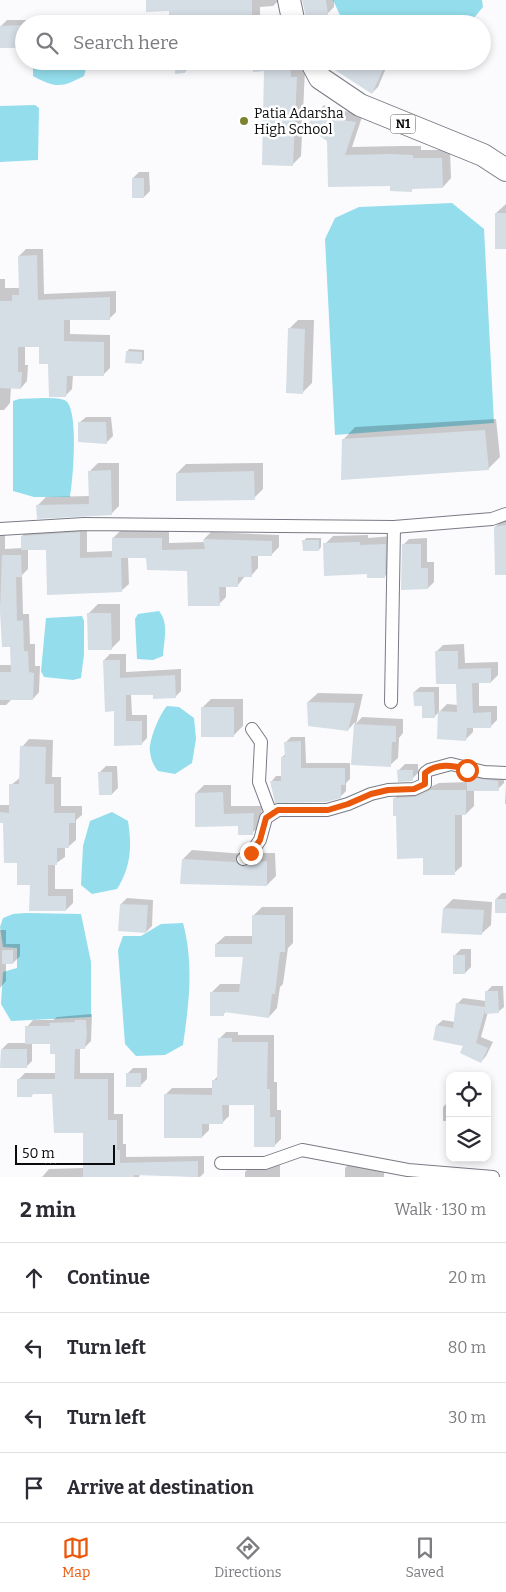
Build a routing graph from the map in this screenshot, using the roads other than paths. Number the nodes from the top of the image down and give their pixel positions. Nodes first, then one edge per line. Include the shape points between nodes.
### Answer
1 (290, 0) edge
2 (292, 15) edge
3 (316, 70) edge
4 (506, 170) edge
5 (506, 514) edge
6 (394, 527) junction
7 (0, 529) edge
8 (391, 702) dead end
9 (252, 729) dead end
10 (506, 773) edge
11 (271, 814) junction
12 (243, 859) dead end
13 (220, 1163) dead end
14 (506, 1176) edge
15 (495, 1177) edge

1 - 2 highway
3 - 4 highway, N1 via 320,78 360,105 483,155
5 - 6 street via 492,519
6 - 7 street via 84,524
6 - 8 street
9 - 11 street via 261,742 259,782
10 - 11 street via 484,772 451,764 429,770 425,773 425,784 414,789 388,790 328,810 278,810
11 - 12 street via 266,818 260,840
13 - 15 street via 265,1163 302,1150 408,1170
14 - 15 street

